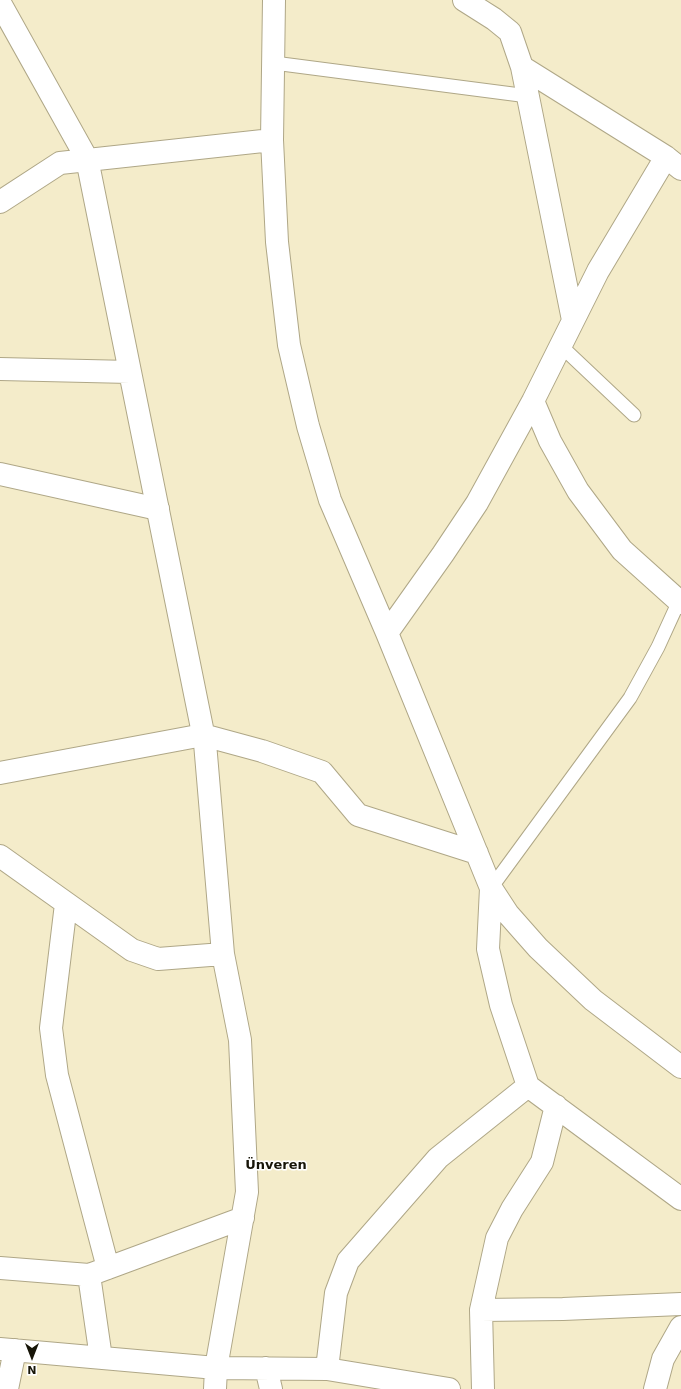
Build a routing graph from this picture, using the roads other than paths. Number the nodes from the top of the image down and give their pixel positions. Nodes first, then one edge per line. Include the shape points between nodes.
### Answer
1 (274, 0) edge
2 (464, 0) edge
3 (0, 2) edge
4 (274, 63) junction
5 (522, 67) junction
6 (528, 96) junction
7 (272, 140) junction
8 (87, 159) junction
9 (674, 163) edge
10 (0, 202) edge
11 (573, 320) junction
12 (560, 346) junction
13 (0, 369) edge
14 (130, 372) junction
15 (533, 401) junction
16 (634, 415) dead end
17 (0, 474) edge
18 (158, 509) junction
19 (680, 602) edge
20 (387, 633) junction
21 (203, 735) junction
22 (0, 772) edge
23 (477, 853) junction
24 (0, 856) edge
25 (491, 888) junction
26 (66, 904) junction
27 (223, 954) junction
28 (681, 1067) edge
29 (528, 1086) junction
30 (556, 1106) junction
31 (681, 1199) edge
32 (243, 1218) junction
33 (0, 1268) edge
34 (99, 1272) junction
35 (681, 1304) edge
36 (481, 1310) junction
37 (681, 1327) edge
38 (8, 1349) edge
39 (101, 1358) junction
40 (216, 1368) junction
41 (266, 1368) junction
42 (327, 1369) junction
43 (7, 1389) edge
44 (215, 1389) edge
45 (272, 1389) edge
46 (450, 1389) edge
47 (483, 1389) edge
48 (655, 1389) edge

1 - 4 street
2 - 5 street via 510,32
3 - 8 street
4 - 6 lane
4 - 7 street
5 - 6 street
5 - 9 street
6 - 11 street
7 - 8 street
7 - 20 street via 277,242 289,345 308,426 330,500
8 - 10 street via 60,163
8 - 14 street
9 - 11 street via 598,271
11 - 12 street
12 - 15 street
12 - 16 lane
13 - 14 street
14 - 18 street
15 - 19 street via 550,442 578,491 622,550
15 - 20 street via 477,503
17 - 18 street
18 - 21 street
19 - 25 lane via 630,698
20 - 23 street
21 - 22 street
21 - 23 street via 262,751 322,772 358,815
21 - 27 street
23 - 25 street
24 - 26 street
25 - 28 street via 508,914 538,948 593,1000
25 - 29 street via 488,949 501,1005
26 - 27 street via 132,950 158,959
26 - 34 street via 51,1028 57,1075
27 - 32 street via 240,1040 247,1192
29 - 30 street
29 - 42 street via 438,1158 348,1261 336,1293
30 - 31 street
30 - 36 street via 542,1162 497,1238
32 - 34 street
32 - 40 street
33 - 34 street
34 - 39 street
35 - 36 street
36 - 47 street
37 - 48 street via 663,1359
38 - 39 street
38 - 43 street
39 - 40 street
40 - 41 street
40 - 44 street
41 - 42 street
41 - 45 street
42 - 46 street

